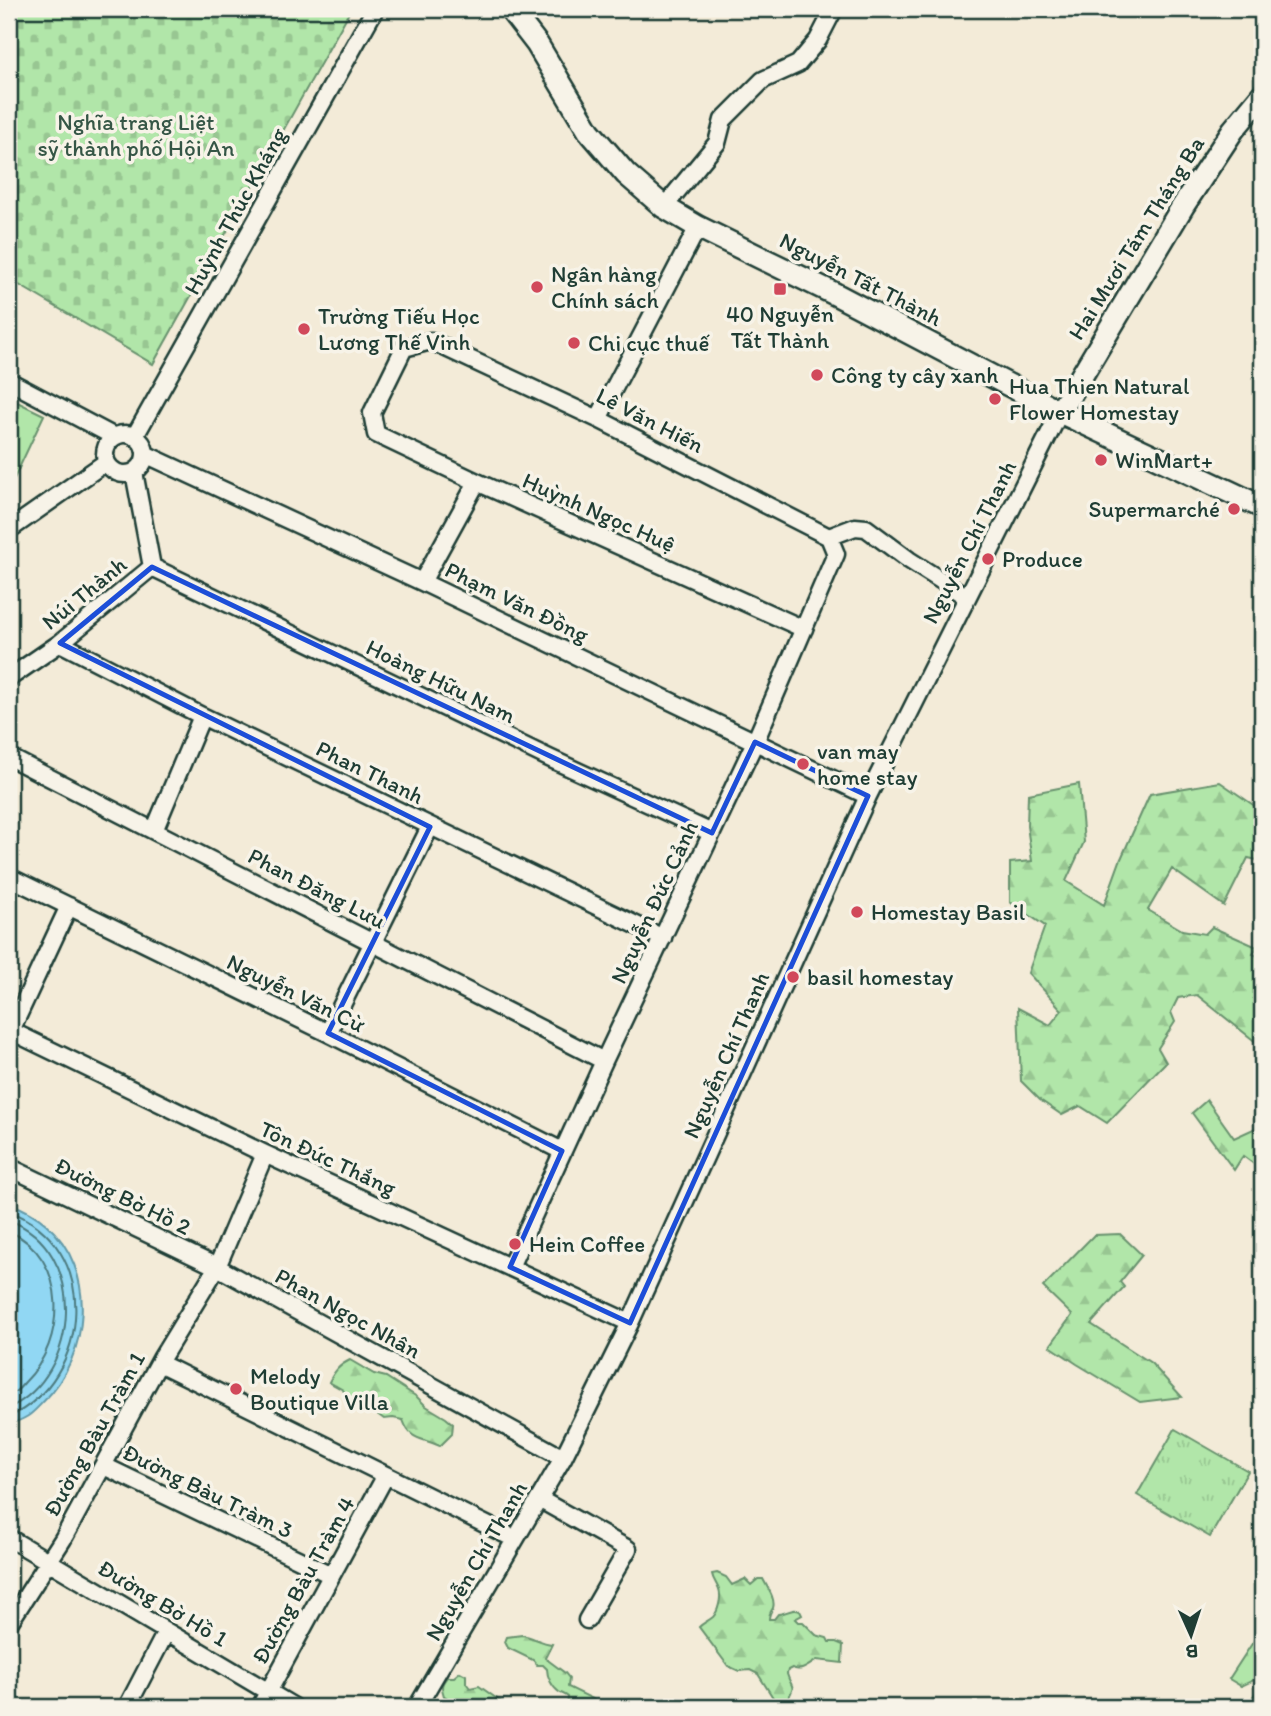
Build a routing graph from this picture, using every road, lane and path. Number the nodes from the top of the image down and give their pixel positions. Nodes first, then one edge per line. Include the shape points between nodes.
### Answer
1 (375, 9) edge
2 (510, 9) edge
3 (834, 9) edge
4 (1262, 95) edge
5 (664, 207) junction
6 (698, 227) junction
7 (9, 381) edge
8 (1060, 412) junction
9 (598, 419) junction
10 (376, 434) joint
11 (113, 436) junction
12 (135, 436) junction
13 (145, 454) junction
14 (106, 462) junction
15 (134, 472) junction
16 (477, 482) junction
17 (1262, 507) edge
18 (9, 530) edge
19 (829, 537) junction
20 (152, 566) junction
21 (422, 582) junction
22 (967, 597) junction
23 (804, 629) junction
24 (60, 643) junction
25 (9, 678) edge
26 (202, 716) junction
27 (755, 742) junction
28 (9, 757) edge
29 (868, 796) junction
30 (430, 827) junction
31 (154, 831) junction
32 (712, 833) junction
33 (9, 877) edge
34 (69, 906) junction
35 (663, 938) junction
36 (373, 943) junction
37 (9, 1032) edge
38 (328, 1034) junction
39 (604, 1060) junction
40 (562, 1151) junction
41 (265, 1154) junction
42 (9, 1167) edge
43 (217, 1267) junction
44 (510, 1267) junction
45 (630, 1323) junction
46 (159, 1363) junction
47 (563, 1458) junction
48 (104, 1466) junction
49 (386, 1475) junction
50 (539, 1499) junction
51 (9, 1538) edge
52 (515, 1539) junction
53 (49, 1561) junction
54 (331, 1575) junction
55 (587, 1620) dead end
56 (9, 1623) edge
57 (166, 1632) junction
58 (268, 1692) junction
59 (127, 1707) edge
60 (260, 1707) edge
61 (294, 1707) edge
62 (417, 1707) edge

1 - 12 street, Huỳnh Thúc Kháng
2 - 5 main road, Nguyễn Tất Thành via 537,44 589,131 626,174
3 - 5 street via 818,40 798,64 763,80 723,120 717,143
4 - 8 main road, Hai Mươi Tám Tháng Ba via 1183,206
5 - 6 main road, Nguyễn Tất Thành
6 - 8 main road, Nguyễn Tất Thành
6 - 9 street
7 - 11 street
8 - 17 main road, Nguyễn Tất Thành
8 - 22 street, Nguyễn Chí Thanh
9 - 10 street, Lê Văn Hiến via 431,341 404,348 372,413
9 - 19 street, Lê Văn Hiến
10 - 16 street, Huỳnh Ngọc Huệ
11 - 12 street
11 - 14 street via 104,451
12 - 13 street
13 - 15 street
13 - 21 street, Phạm Văn Đồng
14 - 15 street via 115,472
14 - 18 street
15 - 20 street
16 - 21 street
16 - 23 street, Huỳnh Ngọc Huệ
19 - 22 street via 855,527 866,528
19 - 23 street, Nguyễn Đức Cảnh via 836,554
20 - 24 street, Núi Thành
20 - 32 street, Hoàng Hữu Nam
21 - 27 street, Phạm Văn Đồng
22 - 29 street, Nguyễn Chí Thanh
23 - 27 street, Nguyễn Đức Cảnh
24 - 25 street, Núi Thành
24 - 26 street, Phan Thanh
26 - 30 street, Phan Thanh
26 - 31 street
27 - 29 street, Phạm Văn Đồng
27 - 32 street, Nguyễn Đức Cảnh
28 - 31 street, Phan Đăng Lưu
29 - 45 street, Nguyễn Chí Thanh
30 - 35 street, Phan Thanh
30 - 36 street
31 - 36 street, Phan Đăng Lưu
32 - 35 street, Nguyễn Đức Cảnh
33 - 34 street, Nguyễn Văn Cừ
34 - 37 street
34 - 38 street, Nguyễn Văn Cừ
35 - 39 street, Nguyễn Đức Cảnh
36 - 38 street
36 - 39 street, Phan Đăng Lưu
37 - 41 street, Tôn Đức Thắng
38 - 40 street, Nguyễn Văn Cừ
39 - 40 street, Nguyễn Đức Cảnh
40 - 44 street, Nguyễn Đức Cảnh
41 - 43 street
41 - 44 street, Tôn Đức Thắng
42 - 43 street, Đường Bờ Hồ 2
43 - 46 street, Đường Bàu Tràm 1
43 - 47 street, Phan Ngọc Nhân
44 - 45 street, Tôn Đức Thắng
45 - 47 street, Nguyễn Chí Thanh
46 - 48 street, Đường Bàu Tràm 1
46 - 49 street
47 - 50 street, Nguyễn Chí Thanh
48 - 53 street, Đường Bàu Tràm 1
48 - 54 street, Đường Bàu Tràm 3
49 - 52 street
49 - 54 street, Đường Bàu Tràm 4
50 - 52 street, Nguyễn Chí Thanh
50 - 55 street via 628,1549
51 - 53 street, Đường Bờ Hồ 1
52 - 62 street, Nguyễn Chí Thanh
53 - 56 street, Đường Bàu Tràm 1
53 - 57 street, Đường Bờ Hồ 1
54 - 58 street, Đường Bàu Tràm 4
57 - 58 street, Đường Bờ Hồ 1
57 - 59 street
58 - 60 street, Đường Bàu Tràm 4
58 - 61 street, Đường Bờ Hồ 1

